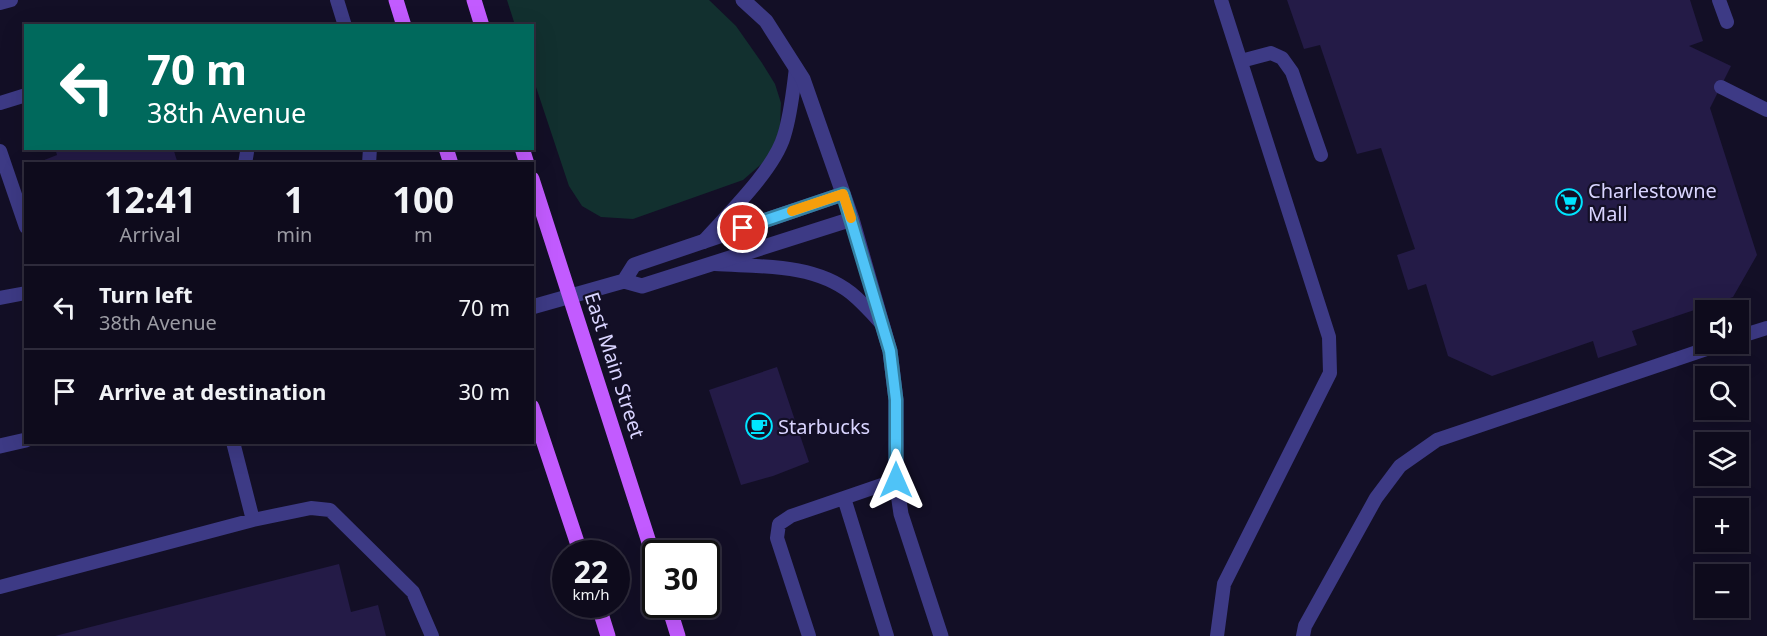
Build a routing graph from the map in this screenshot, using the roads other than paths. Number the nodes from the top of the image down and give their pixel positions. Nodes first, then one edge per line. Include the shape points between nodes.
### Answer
1 (11, 0) edge
2 (336, 0) edge
3 (396, 0) edge
4 (474, 0) edge
5 (743, 0) edge
6 (1221, 0) edge
7 (1719, 0) edge
8 (0, 3) edge
9 (1727, 22) dead end
10 (344, 24) edge
11 (404, 24) edge
12 (481, 24) edge
13 (1241, 61) junction
14 (796, 68) junction
15 (1721, 87) dead end
16 (24, 96) edge
17 (0, 103) edge
18 (1767, 110) edge
19 (0, 151) edge
20 (1321, 155) dead end
21 (534, 185) edge
22 (843, 194) junction
23 (852, 219) junction
24 (24, 222) edge
25 (703, 242) junction
26 (710, 264) junction
27 (624, 281) junction
28 (24, 293) edge
29 (571, 296) junction
30 (0, 298) edge
31 (534, 306) edge
32 (882, 323) junction
33 (1767, 328) edge
34 (1749, 334) edge
35 (1695, 353) edge
36 (534, 413) edge
37 (24, 440) edge
38 (234, 444) edge
39 (0, 446) edge
40 (896, 480) junction
41 (844, 498) junction
42 (254, 520) junction
43 (576, 540) edge
44 (648, 540) edge
45 (0, 587) edge
46 (602, 618) edge
47 (672, 618) edge
48 (432, 636) edge
49 (608, 636) edge
50 (678, 636) edge
51 (809, 636) edge
52 (888, 636) edge
53 (941, 636) edge
54 (1217, 636) edge
55 (1303, 636) edge

1 - 8 lane
2 - 10 lane
3 - 11 main road
4 - 12 main road
5 - 14 street via 766,21
6 - 13 lane
7 - 9 lane
13 - 20 lane via 1271,53 1282,58 1292,72
13 - 54 lane via 1329,337 1330,372 1224,584
14 - 22 street
14 - 25 lane via 784,138 746,195
15 - 18 lane
16 - 17 lane
19 - 24 lane
21 - 29 main road, East Main Street
22 - 23 street
22 - 25 street
23 - 26 street
23 - 32 street
25 - 27 street via 634,265
26 - 27 street via 642,286
26 - 32 lane via 802,270 820,276 851,293
27 - 29 street
28 - 30 lane
29 - 31 street
29 - 44 main road, East Main Street
32 - 40 street via 896,400
33 - 34 lane
35 - 55 lane via 1437,440 1400,466 1376,498
36 - 43 main road
37 - 39 street
38 - 42 lane
40 - 41 lane
40 - 53 street via 901,514
41 - 51 lane via 779,524 777,538
41 - 52 lane
42 - 45 lane
42 - 48 lane via 311,508 330,510 413,592
46 - 49 main road
47 - 50 main road

